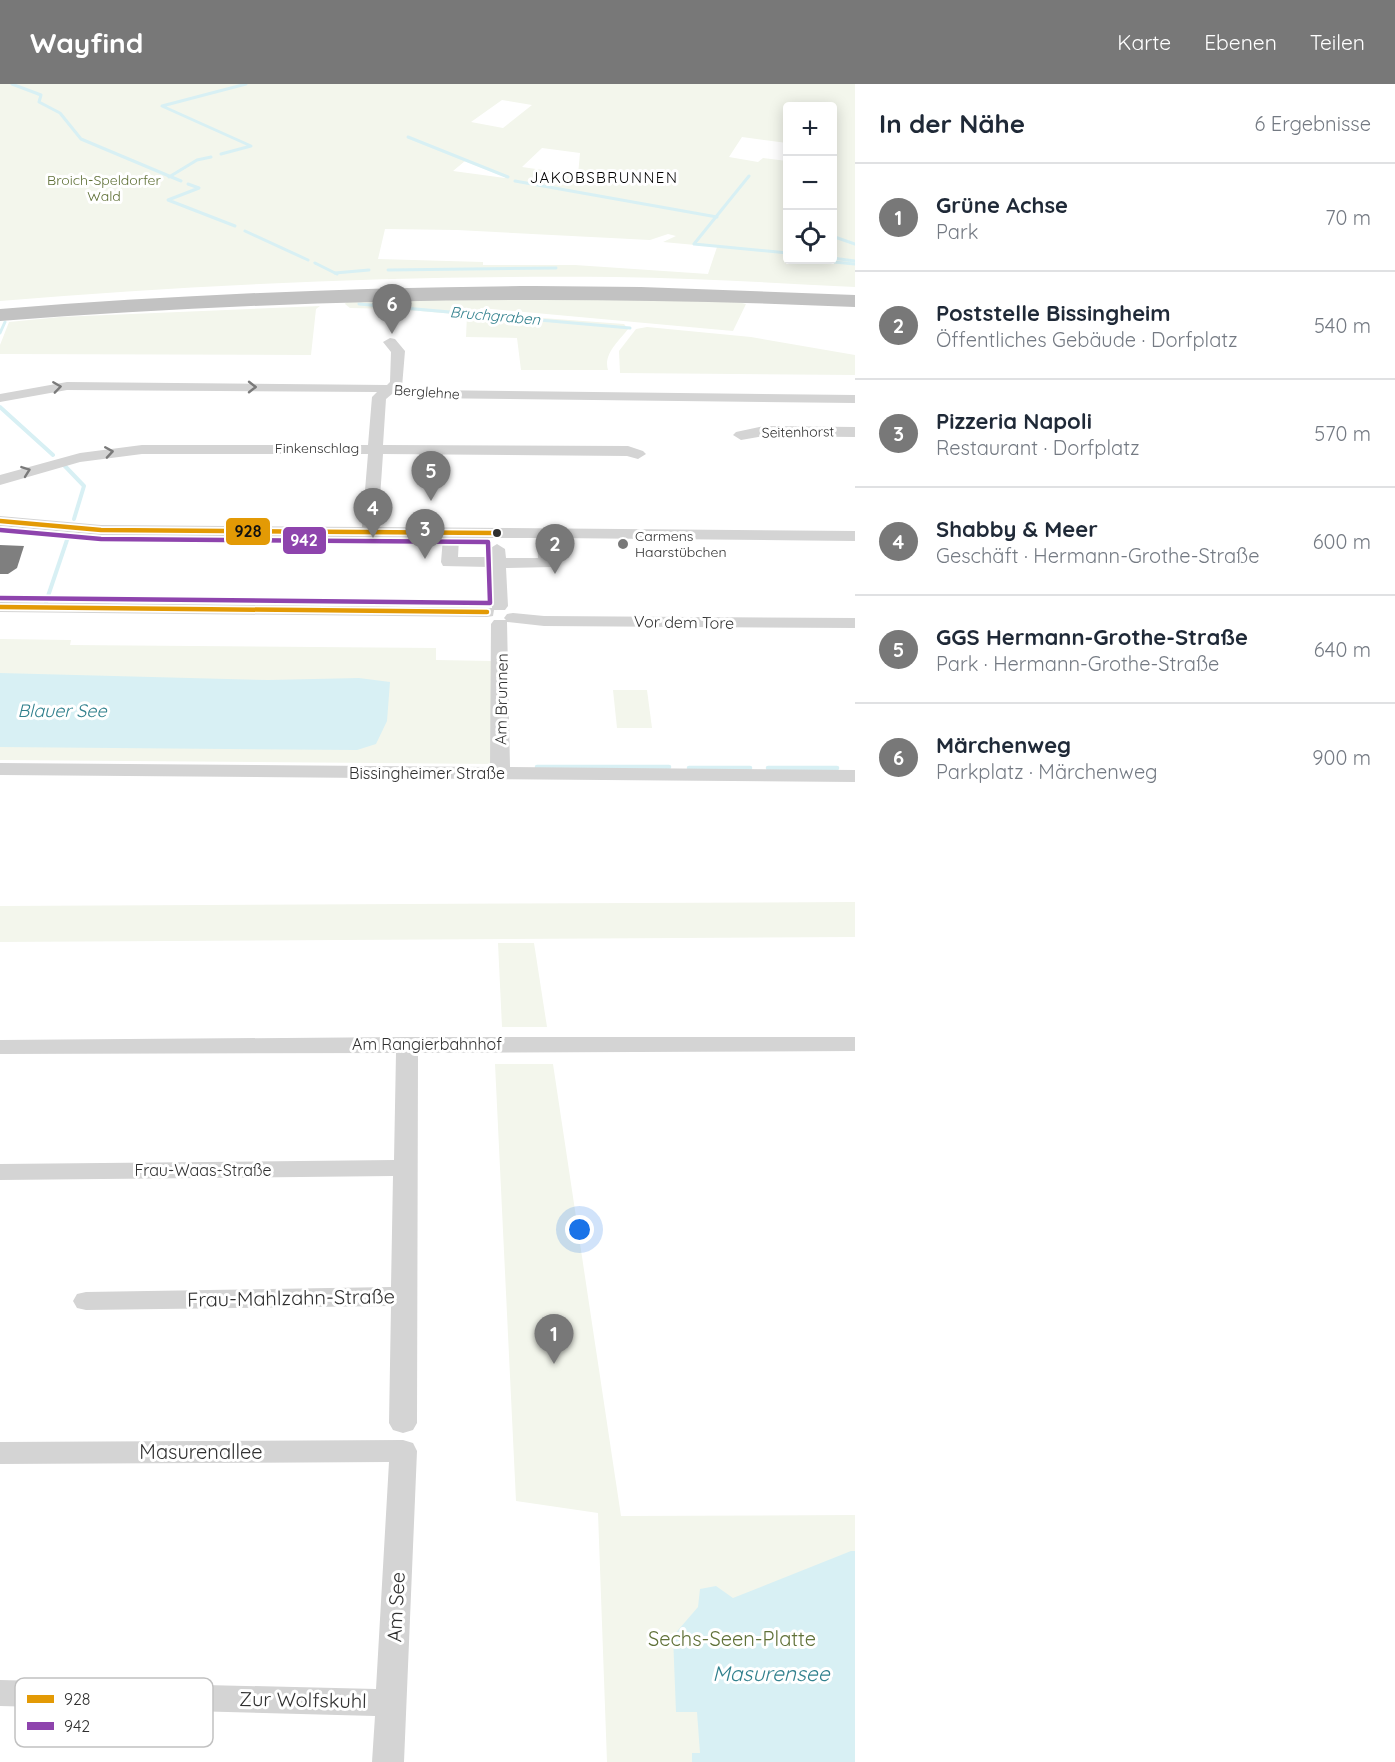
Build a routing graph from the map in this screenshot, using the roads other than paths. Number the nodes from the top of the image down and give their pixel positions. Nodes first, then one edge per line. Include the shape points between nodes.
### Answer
1 (855, 291) edge
2 (855, 301) edge
3 (0, 304) edge
4 (0, 315) edge
5 (390, 342) dead end
6 (390, 389) junction
7 (0, 398) edge
8 (855, 399) edge
9 (855, 432) edge
10 (741, 435) dead end
11 (375, 449) junction
12 (638, 454) dead end
13 (0, 480) edge
14 (0, 521) edge
15 (370, 532) junction
16 (451, 533) junction
17 (497, 533) junction
18 (545, 533) junction
19 (855, 536) edge
20 (497, 562) junction
21 (0, 607) edge
22 (500, 615) junction
23 (855, 623) edge
24 (0, 770) edge
25 (500, 774) junction
26 (855, 776) edge
27 (407, 1044) junction
28 (855, 1044) edge
29 (0, 1047) edge
30 (406, 1168) junction
31 (0, 1172) edge
32 (404, 1296) junction
33 (86, 1301) dead end
34 (403, 1437) junction
35 (0, 1453) edge
36 (0, 1693) edge
37 (15, 1693) edge
38 (213, 1698) edge
39 (391, 1702) junction
40 (388, 1762) edge

1 - 3 highway via 647,284 384,284 180,291
2 - 4 highway via 648,293 388,293 165,302
5 - 6 street via 398,355 397,384
7 -> 6 street, Berglehne via 67,386
6 - 8 street, Berglehne via 423,393
6 - 11 street via 379,397
9 - 10 street, Seitenhorst via 764,431
11 - 12 street, Finkenschlag
13 -> 11 street, Finkenschlag via 59,461 125,449
11 - 15 street
14 - 15 street via 101,530
15 - 16 street
16 - 17 street
16 - 20 street via 449,562
17 - 18 street
17 - 20 street, Am Brunnen
18 - 19 street
18 - 20 street via 546,563
20 - 22 street, Am Brunnen
21 - 22 street, Vor dem Tore
22 - 23 street, Vor dem Tore via 544,621
22 - 25 street, Am Brunnen
24 - 25 street, Bissingheimer Straße
25 - 26 street, Bissingheimer Straße
27 - 28 street, Am Rangierbahnhof
27 - 29 street, Am Rangierbahnhof
27 - 30 street
30 - 31 street, Frau-Waas-Straße
30 - 32 street
32 - 33 street, Frau-Mahlzahn-Straße
32 - 34 street, Frau-Mahlzahn-Straße
34 - 35 street, Masurenallee
34 - 39 street, Am See
36 - 37 street, Zur Wolfskuhl
38 - 39 street, Zur Wolfskuhl
39 - 40 street, Am See

